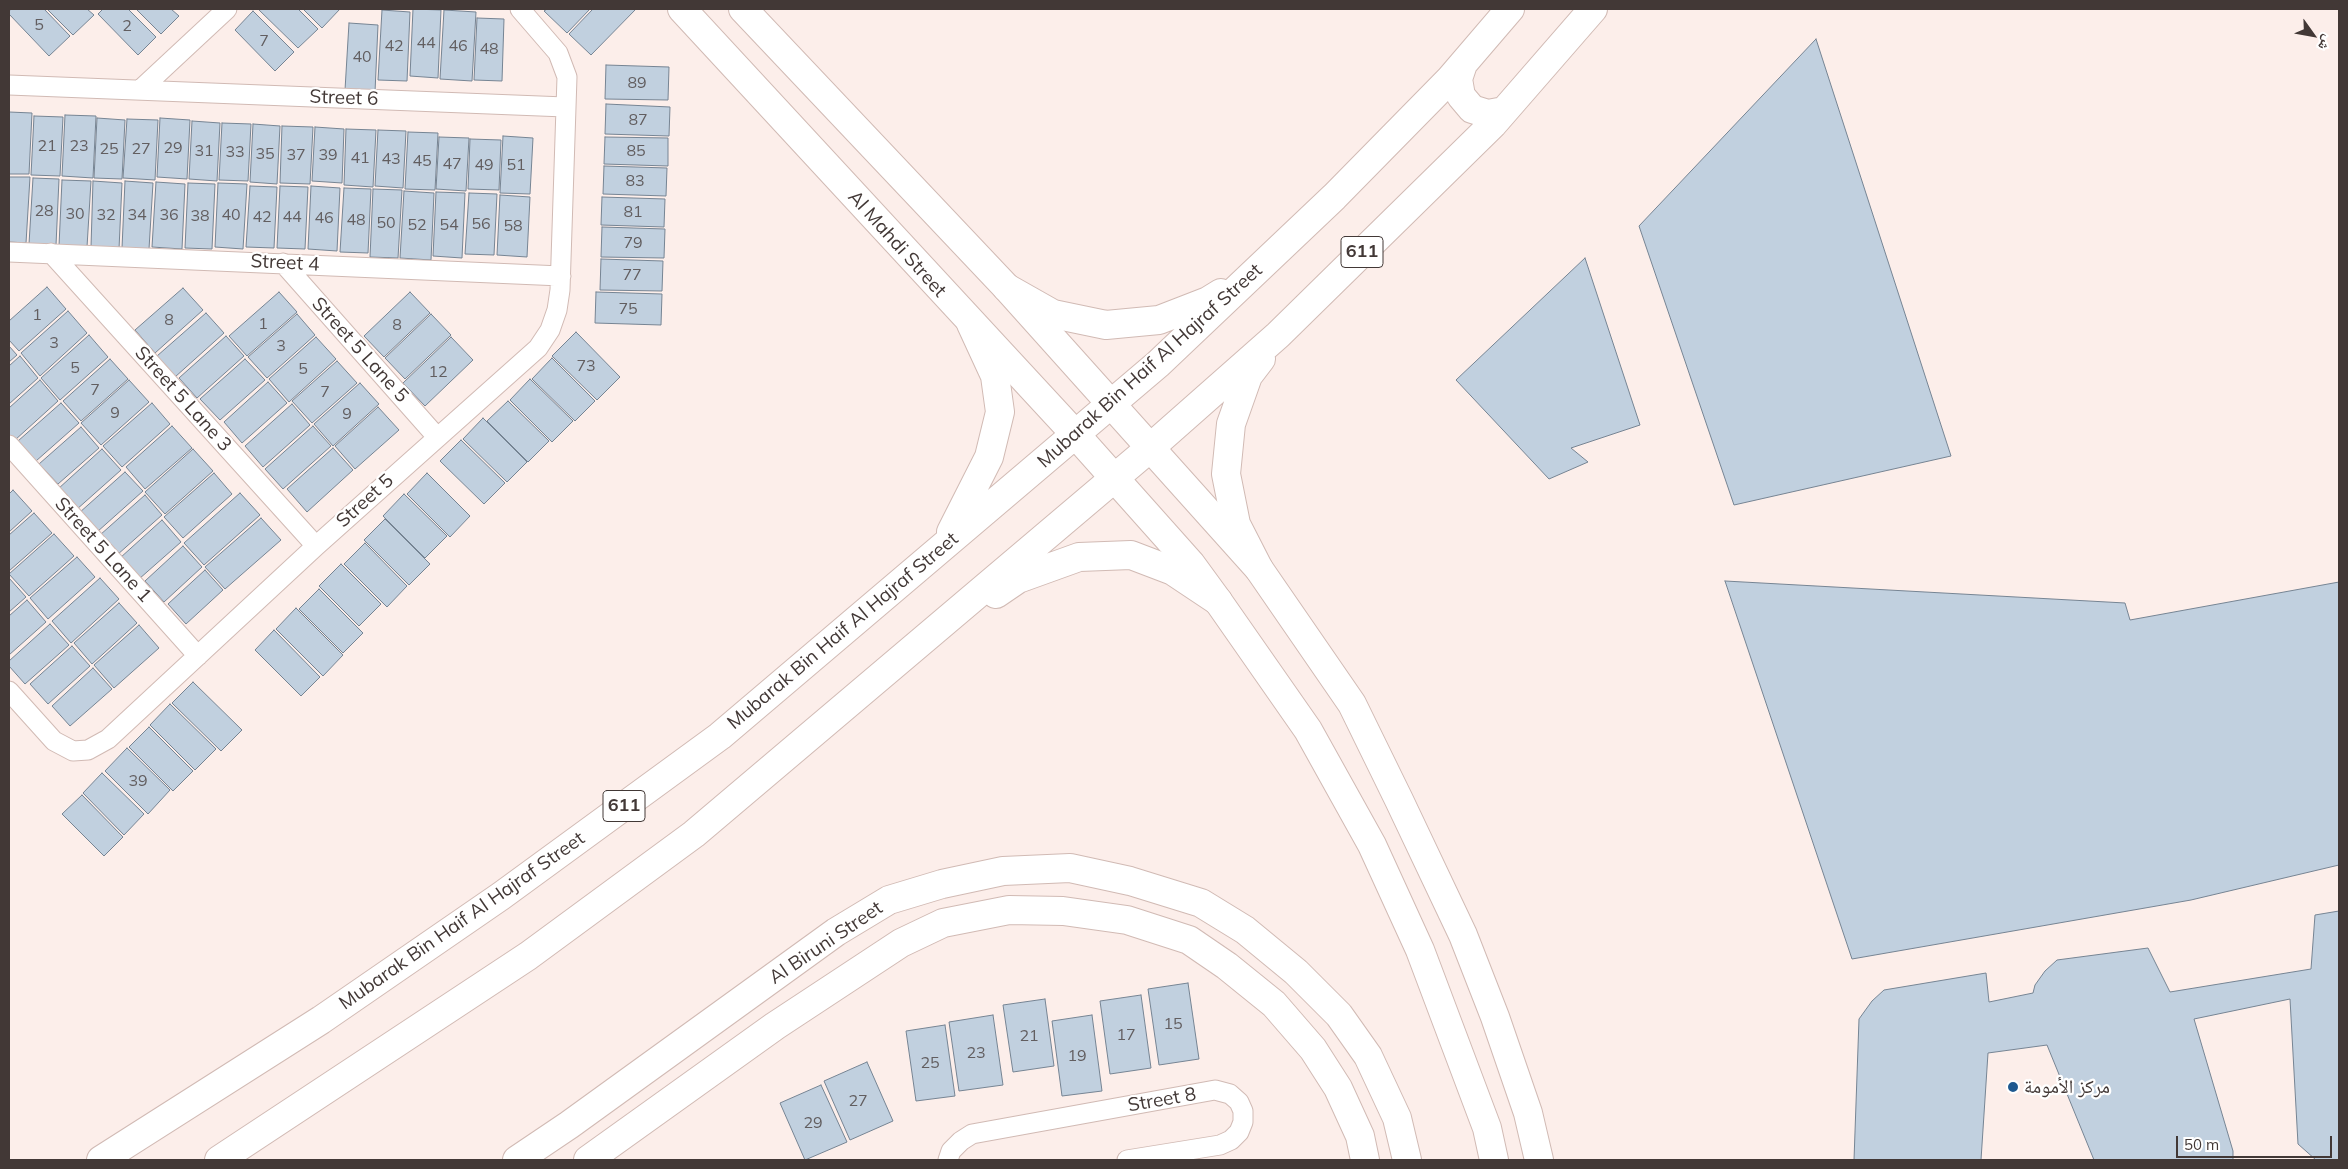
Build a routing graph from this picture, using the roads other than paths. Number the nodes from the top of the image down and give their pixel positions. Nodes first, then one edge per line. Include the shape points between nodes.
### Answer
1 (227, 9) edge
2 (520, 9) edge
3 (682, 9) edge
4 (743, 9) edge
5 (1510, 9) edge
6 (1593, 9) edge
7 (1463, 64) junction
8 (9, 85) edge
9 (140, 90) junction
10 (565, 107) junction
11 (1504, 111) junction
12 (9, 252) edge
13 (51, 253) junction
14 (283, 263) junction
15 (1258, 270) junction
16 (561, 276) junction
17 (1007, 288) junction
18 (971, 324) junction
19 (1278, 335) junction
20 (1111, 405) junction
21 (1076, 435) junction
22 (437, 437) junction
23 (9, 445) edge
24 (1150, 448) junction
25 (1113, 478) junction
26 (946, 542) junction
27 (316, 546) junction
28 (1259, 569) junction
29 (1218, 601) junction
30 (906, 655) junction
31 (198, 656) junction
32 (9, 692) edge
33 (569, 1125) junction
34 (536, 1156) edge
35 (101, 1160) edge
36 (219, 1160) edge
37 (589, 1160) edge
38 (948, 1160) edge
39 (1127, 1160) edge
40 (1365, 1160) edge
41 (1406, 1160) edge
42 (1494, 1160) edge
43 (1539, 1160) edge

1 - 9 street
2 - 10 street via 558,53 567,77
3 - 18 main road, Al Mahdi Street
4 - 17 main road
5 - 7 main road, Mubarak Bin Haif Al Hajraf Street / 611
6 - 11 main road, 611
7 - 11 main road via 1458,79 1461,96 1472,108 1488,114
7 - 15 main road, Mubarak Bin Haif Al Hajraf Street / 611
8 - 9 street, Street 6
9 - 10 street, Street 6
10 - 16 street, Street 5
11 - 19 main road, 611
12 - 13 street, Street 4
13 - 14 street, Street 4
13 - 27 street, Street 5 Lane 3
14 - 16 street, Street 4
14 - 22 street, Street 5 Lane 5
15 - 17 main road via 1208,301 1159,320 1106,325 1053,314
15 - 20 main road, Mubarak Bin Haif Al Hajraf Street / 611
16 - 22 street, Street 5 via 557,310 550,330 538,348
17 - 20 main road
18 - 21 main road, Al Mahdi Street
18 - 26 main road via 995,376 1000,412 989,457
19 - 24 main road, 611
19 - 28 main road via 1248,376 1230,424 1226,474 1236,524
20 - 21 main road, Mubarak Bin Haif Al Hajraf Street / 611
20 - 24 main road
21 - 25 main road, Al Mahdi Street
21 - 26 main road, Mubarak Bin Haif Al Hajraf Street / 611
22 - 27 street, Street 5
23 - 31 street, Street 5 Lane 1
24 - 25 main road, 611
24 - 28 main road
25 - 29 main road, Al Mahdi Street via 1191,564
25 - 30 main road, 611
26 - 35 main road, Mubarak Bin Haif Al Hajraf Street / 611 via 720,736 517,885 321,1020
27 - 31 street, Street 5
28 - 43 main road via 1352,704 1463,935 1528,1114
29 - 30 main road via 1172,571 1131,555 1079,558 1018,579
29 - 42 main road, Al Mahdi Street via 1308,730 1372,845 1424,959 1487,1128
30 - 36 main road, 611 via 694,834 536,950
31 - 32 street, Street 5 via 108,740 88,750 72,751 54,741
33 - 34 main road, Al Biruni Street
33 - 37 main road via 571,1146
33 - 41 main road, Al Biruni Street via 836,932 889,900 1003,870 1070,868 1130,881 1202,903 1244,930 1296,972 1339,1015 1368,1056 1397,1118
37 - 40 main road via 775,1026 901,944 942,923 1009,910 1063,912 1127,920 1189,940 1227,966 1274,1004 1314,1049 1338,1088 1360,1136
38 - 39 street, Street 8 via 961,1140 972,1134 1215,1090 1230,1094 1238,1102 1242,1122 1240,1132 1231,1140 1220,1145

